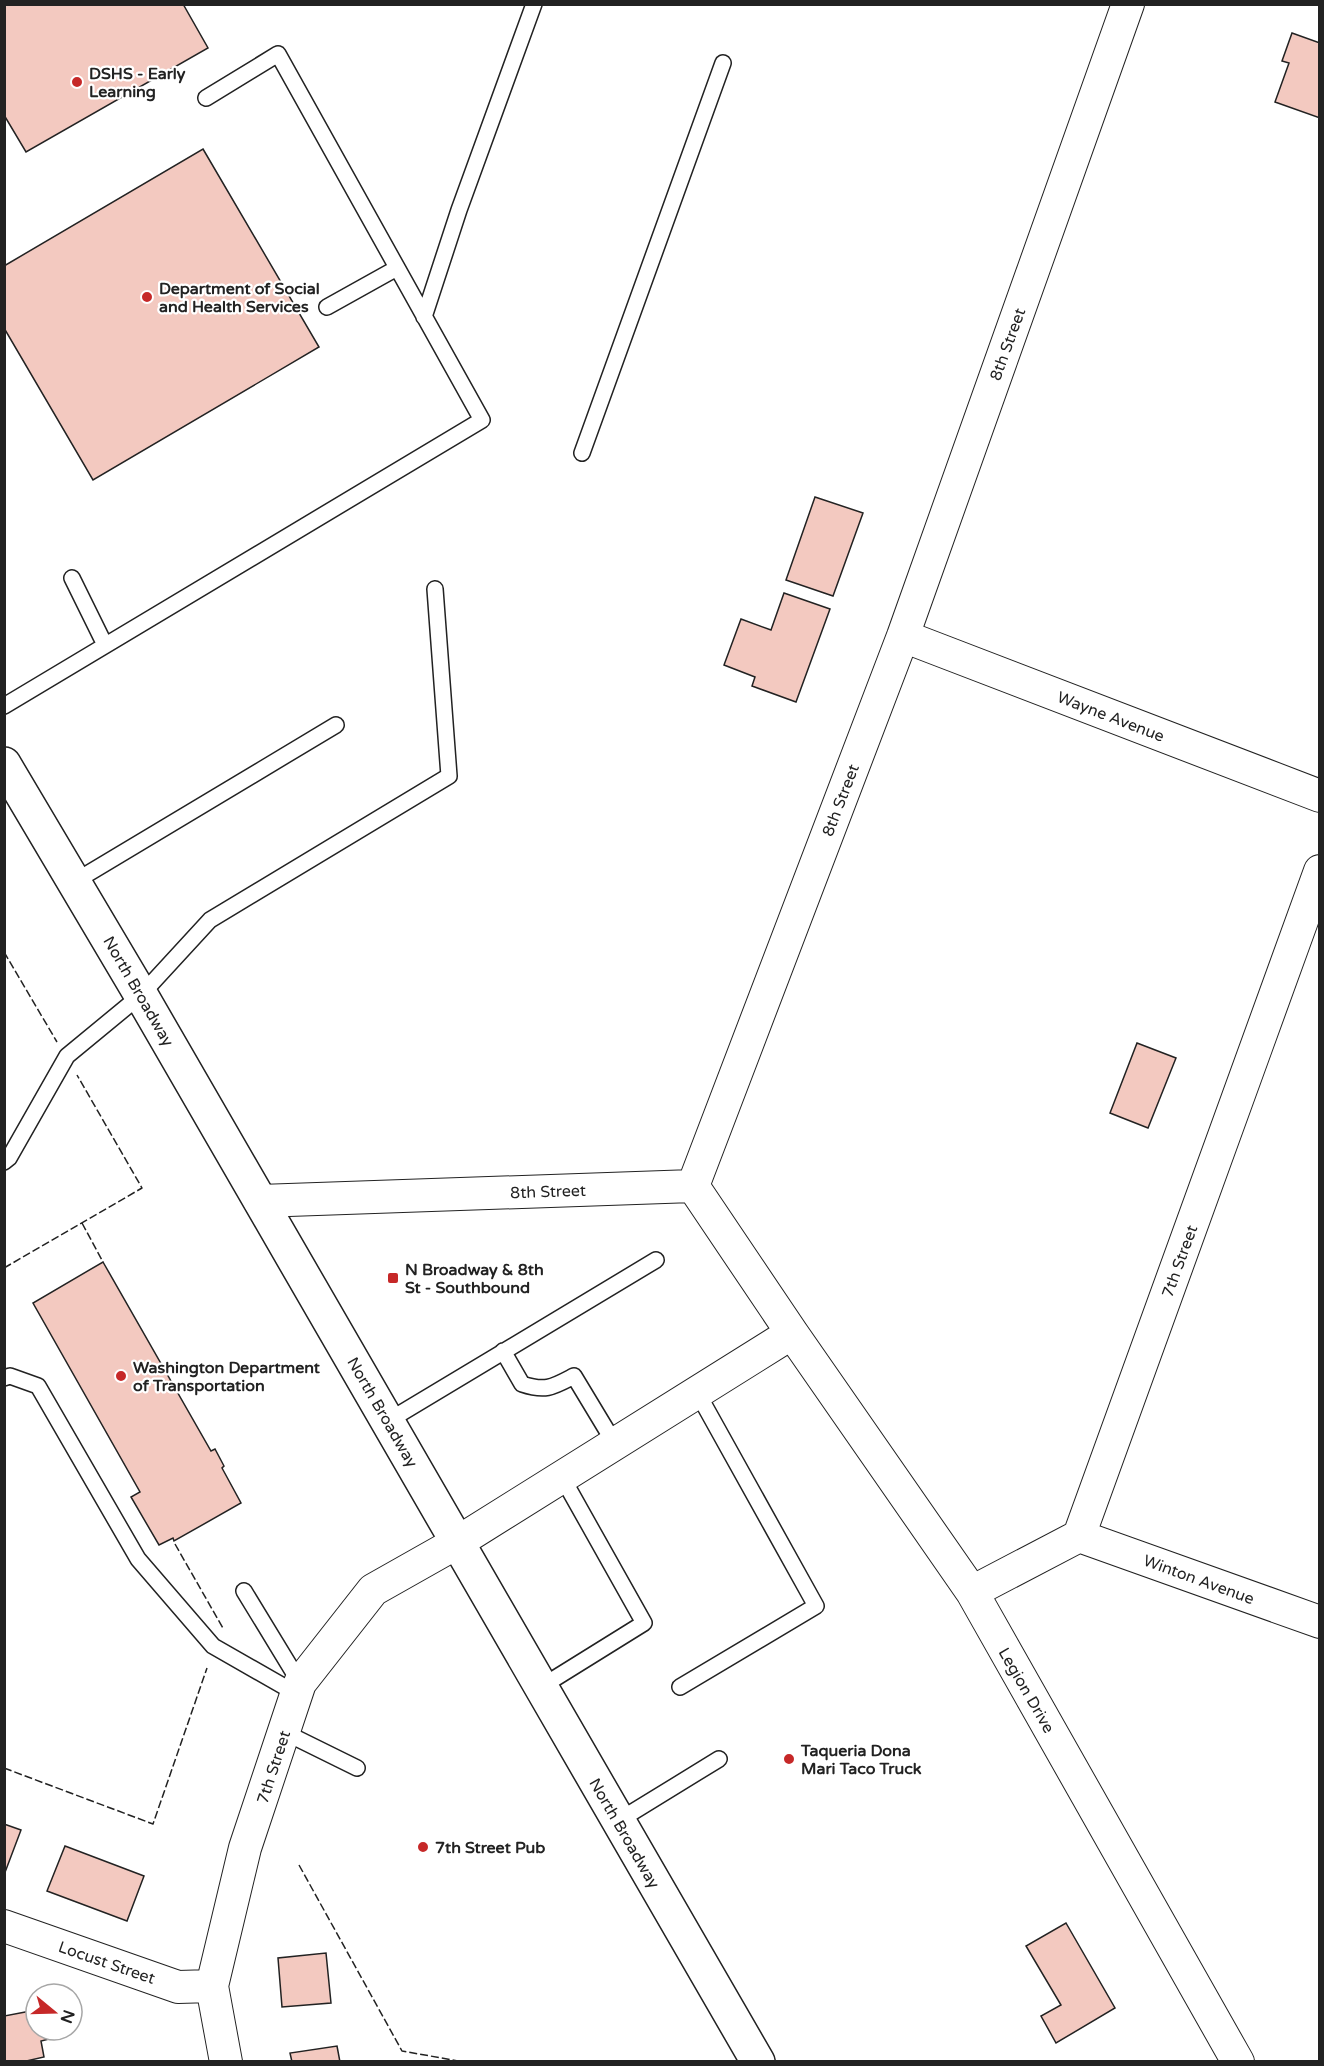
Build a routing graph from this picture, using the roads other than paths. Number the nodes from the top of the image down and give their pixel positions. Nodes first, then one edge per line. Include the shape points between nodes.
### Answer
1 (534, 4) edge
2 (1128, 4) edge
3 (723, 63) dead end
4 (206, 98) dead end
5 (397, 268) junction
6 (327, 308) dead end
7 (424, 317) junction
8 (582, 453) dead end
9 (72, 578) dead end
10 (435, 589) dead end
11 (903, 636) junction
12 (105, 645) junction
13 (4, 706) edge
14 (336, 725) dead end
15 (4, 764) edge
16 (1320, 796) edge
17 (1320, 871) edge
18 (74, 882) junction
19 (141, 995) junction
20 (4, 1162) edge
21 (693, 1186) junction
22 (260, 1201) junction
23 (656, 1260) dead end
24 (792, 1333) junction
25 (503, 1352) junction
26 (4, 1378) edge
27 (697, 1392) junction
28 (388, 1421) junction
29 (615, 1444) junction
30 (562, 1477) junction
31 (1079, 1536) junction
32 (458, 1542) junction
33 (243, 1591) dead end
34 (972, 1592) junction
35 (1320, 1622) edge
36 (541, 1687) junction
37 (680, 1687) dead end
38 (298, 1689) junction
39 (284, 1732) junction
40 (719, 1759) dead end
41 (357, 1768) dead end
42 (618, 1821) junction
43 (4, 1926) edge
44 (212, 1986) junction
45 (226, 2061) edge
46 (758, 2061) edge
47 (1238, 2061) edge

1 - 7 lane
2 - 11 street, 8th Street
3 - 8 lane
4 - 5 lane via 278,54
5 - 6 lane
5 - 7 lane
7 - 12 lane via 482,420
9 - 12 lane
10 - 19 lane via 449,776 210,920
11 - 16 street, Wayne Avenue
11 - 21 street, 8th Street
12 - 13 lane
14 - 18 lane
15 - 18 main road, North Broadway
17 - 31 street, 7th Street
18 - 19 main road, North Broadway
19 - 20 lane via 67,1056
19 - 22 main road, North Broadway
21 - 22 street, 8th Street
21 - 24 street, Legion Drive
22 - 28 main road, North Broadway
23 - 25 lane
24 - 27 street
24 - 34 street, Legion Drive
25 - 28 lane
25 - 29 lane via 522,1384 538,1389 553,1387 574,1376
26 - 38 lane via 10,1376 38,1386 138,1559 213,1647
27 - 29 street
27 - 37 lane via 816,1606
28 - 32 main road, North Broadway
29 - 30 street
30 - 32 street
30 - 36 lane via 645,1623
31 - 34 street
31 - 35 street, Winton Avenue
32 - 36 main road, North Broadway
32 - 38 street, 7th Street via 373,1590
33 - 38 lane
34 - 47 street, Legion Drive
36 - 42 main road, North Broadway
38 - 39 street, 7th Street
39 - 41 lane
39 - 44 street, 7th Street via 245,1848
40 - 42 lane
42 - 46 main road, North Broadway
43 - 44 street, Locust Street via 178,1987
44 - 45 street, 7th Street

